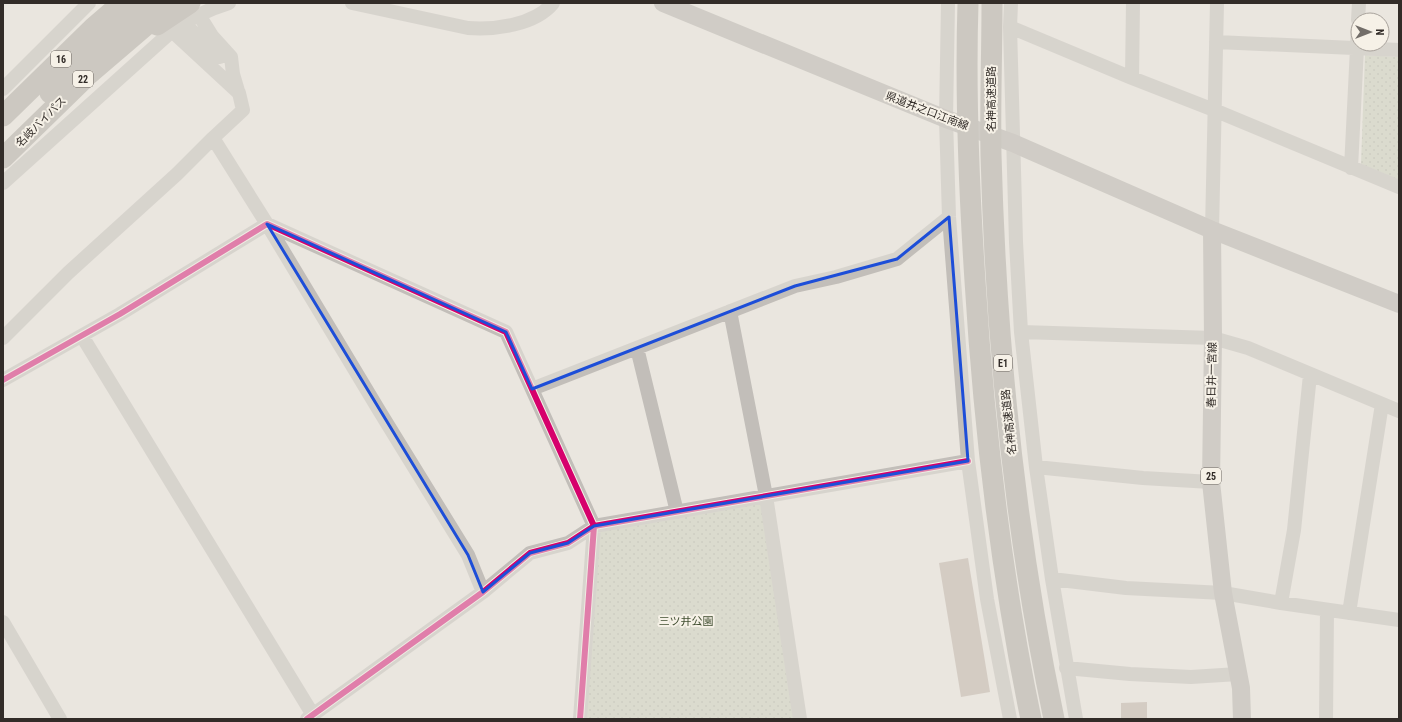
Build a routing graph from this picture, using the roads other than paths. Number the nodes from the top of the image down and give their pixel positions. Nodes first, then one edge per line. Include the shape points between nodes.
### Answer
1 (89, 3) edge
2 (113, 3) edge
3 (122, 3) edge
4 (148, 3) edge
5 (166, 3) edge
6 (172, 3) edge
7 (229, 3) edge
8 (352, 3) edge
9 (553, 3) edge
10 (663, 3) edge
11 (948, 3) edge
12 (968, 3) edge
13 (992, 3) edge
14 (1011, 3) edge
15 (1133, 3) edge
16 (1217, 3) edge
17 (194, 9) edge
18 (1010, 27) junction
19 (189, 28) dead end
20 (172, 31) junction
21 (1216, 42) junction
22 (1350, 48) edge
23 (1357, 52) edge
24 (103, 60) junction
25 (233, 74) junction
26 (1132, 78) junction
27 (3, 89) edge
28 (50, 93) junction
29 (239, 93) junction
30 (1214, 110) junction
31 (3, 111) edge
32 (3, 116) edge
33 (946, 119) junction
34 (213, 138) junction
35 (3, 141) edge
36 (1013, 143) junction
37 (3, 158) edge
38 (1351, 168) junction
39 (3, 183) edge
40 (1399, 187) edge
41 (949, 217) junction
42 (267, 224) junction
43 (1212, 230) junction
44 (1399, 304) edge
45 (730, 311) junction
46 (1021, 332) junction
47 (82, 336) junction
48 (3, 338) edge
49 (1213, 338) junction
50 (637, 348) junction
51 (1310, 375) junction
52 (3, 380) edge
53 (532, 389) junction
54 (1382, 404) junction
55 (1399, 411) edge
56 (968, 461) junction
57 (1036, 467) junction
58 (1211, 482) junction
59 (766, 496) junction
60 (677, 512) junction
61 (594, 526) junction
62 (1052, 578) junction
63 (483, 592) junction
64 (1223, 593) junction
65 (1281, 604) junction
66 (1327, 610) junction
67 (1348, 613) junction
68 (1399, 620) edge
69 (3, 622) edge
70 (1066, 668) junction
71 (1238, 674) junction
72 (311, 718) edge
73 (60, 719) edge
74 (580, 719) edge
75 (800, 719) edge
76 (1010, 719) edge
77 (1031, 719) edge
78 (1054, 719) edge
79 (1076, 719) edge
80 (1242, 719) edge
81 (1326, 719) edge

1 - 27 street
2 - 31 highway
3 - 32 highway, 16
4 - 28 highway, 16 via 114,31
5 - 24 highway, 名岐バイパス / 22
6 - 28 highway, bridge via 89,74
7 - 17 street
8 - 9 street via 481,29 506,26 533,18
10 - 33 main road, 県道井之口江南線
11 - 33 street
12 - 77 highway, 名神高速道路 / E1, bridge via 970,199 980,362 991,468 1006,573
13 - 78 highway, 名神高速道路 / E1, bridge via 991,154 1002,357 1028,576
14 - 18 street
15 - 26 street
16 - 21 street
17 - 20 street
17 - 24 highway
17 - 25 street via 212,36 231,57
18 - 26 street
18 - 36 street
19 - 25 street via 226,63
20 - 29 street
20 - 39 street
21 - 22 street
21 - 30 street
23 - 38 street
24 - 37 highway, 名岐バイパス / 22
25 - 29 street
26 - 30 street
28 - 35 highway, 16
29 - 34 street via 243,110
30 - 38 street
30 - 43 street
33 - 36 main road, 県道井之口江南線
33 - 41 street
34 - 42 street
34 - 48 street via 68,273
36 - 43 main road, 県道井之口江南線
36 - 46 street
38 - 40 street
41 - 45 street via 897,259 795,286
41 - 56 street
42 - 47 street
42 - 53 street via 506,332
42 - 63 street via 468,555
43 - 44 main road
43 - 49 main road, 春日井一宮線 / 25
45 - 50 street
45 - 59 street
46 - 49 street
46 - 57 street
47 - 52 street
47 - 72 street
49 - 51 street via 1248,348
49 - 58 main road, 春日井一宮線 / 25
50 - 53 street
50 - 60 street
51 - 54 street
51 - 65 street via 1294,530
53 - 61 street
54 - 55 street
54 - 67 street
56 - 59 street
56 - 76 street via 987,599
57 - 58 street
57 - 62 street
58 - 64 main road, 春日井一宮線 / 25
59 - 60 street
59 - 75 street
60 - 61 street
61 - 63 street via 568,543 530,553
61 - 74 street
62 - 64 street via 1126,588
62 - 70 street
63 - 72 street
64 - 65 street
64 - 71 main road, 春日井一宮線 / 25
65 - 66 street
66 - 67 street
66 - 81 street
67 - 68 street
69 - 73 street
70 - 71 street via 1191,677
70 - 79 street
71 - 80 main road, 春日井一宮線 / 25

